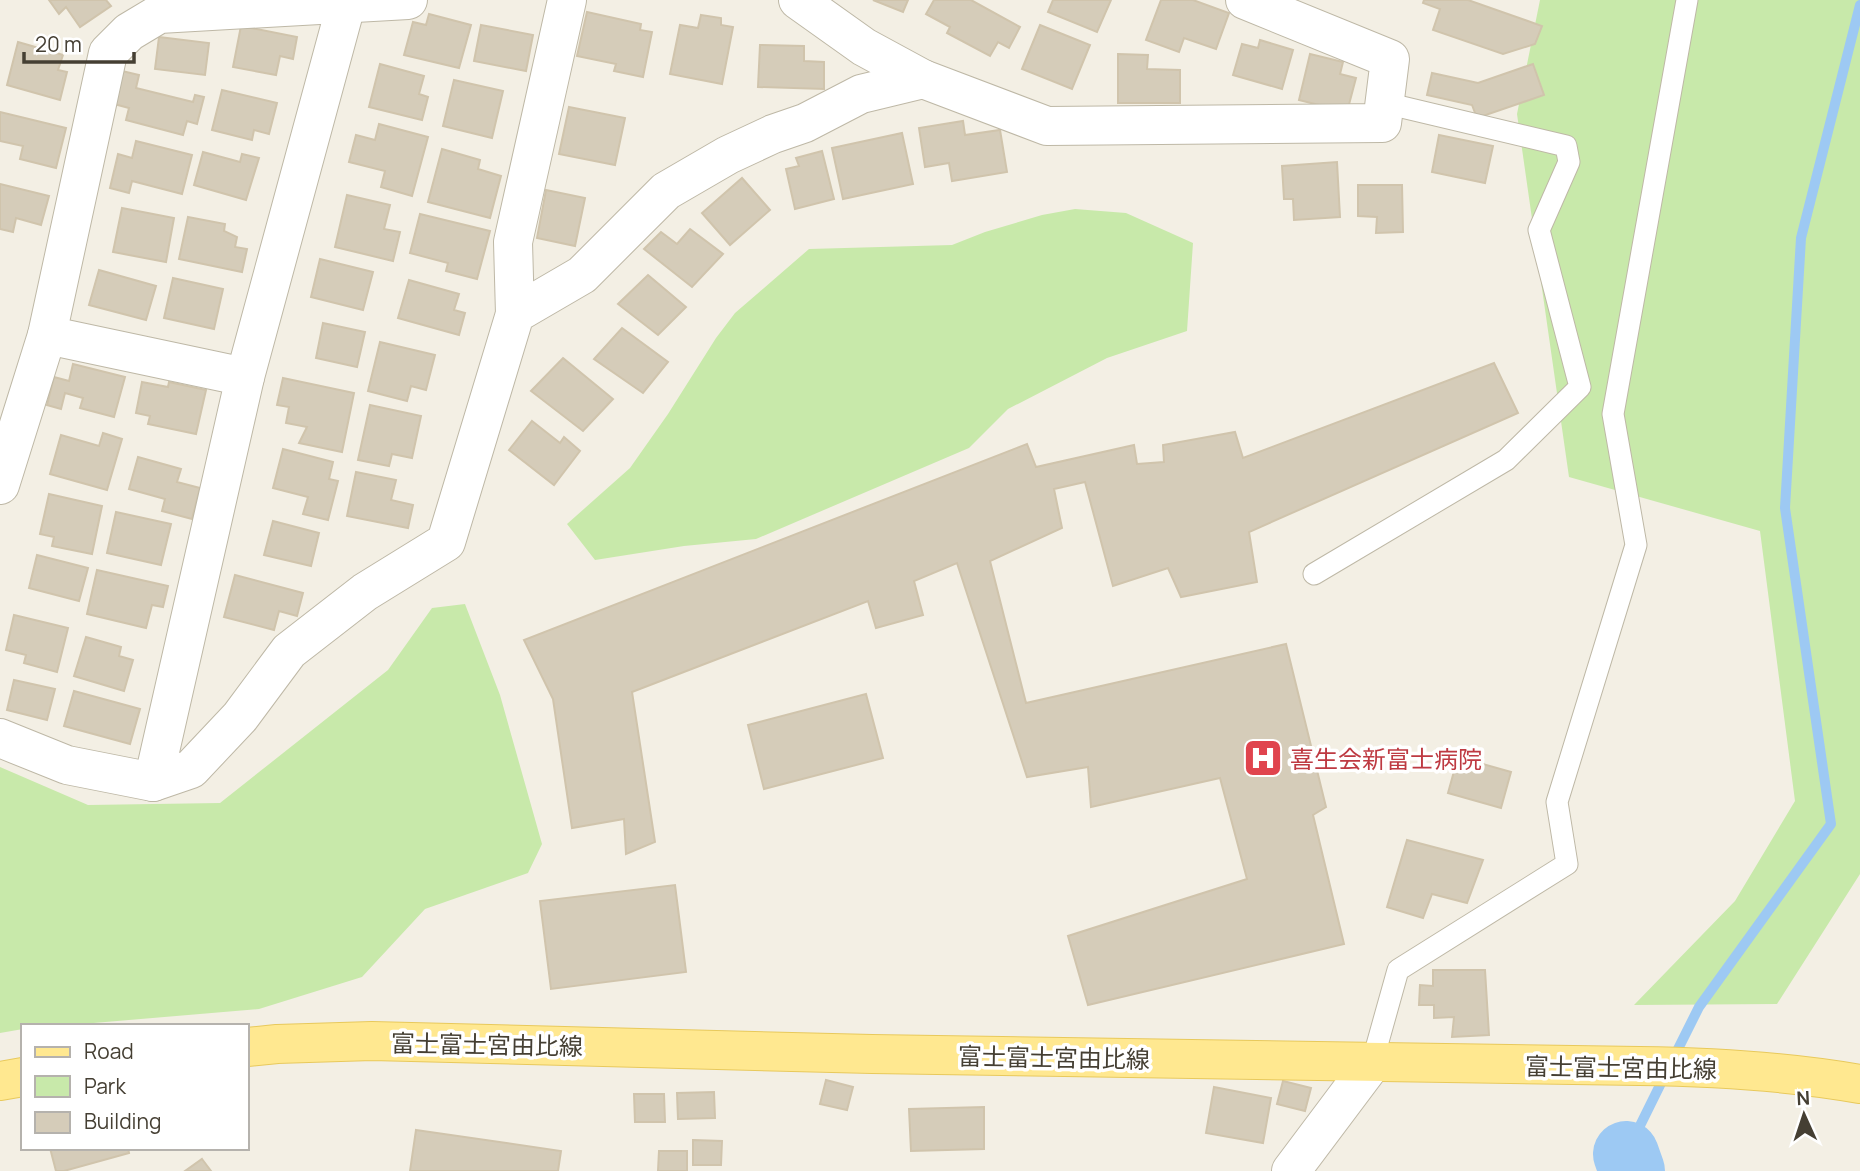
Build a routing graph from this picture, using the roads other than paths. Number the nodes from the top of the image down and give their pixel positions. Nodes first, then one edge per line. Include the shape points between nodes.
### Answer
1 (408, 0) edge
2 (567, 0) edge
3 (798, 0) edge
4 (1245, 0) edge
5 (1688, 0) edge
6 (345, 5) junction
7 (923, 79) junction
8 (1385, 103) junction
9 (515, 314) junction
10 (47, 335) junction
11 (245, 377) junction
12 (0, 485) edge
13 (1314, 574) dead end
14 (0, 738) edge
15 (153, 782) junction
16 (248, 1047) edge
17 (1372, 1063) junction
18 (21, 1077) edge
19 (0, 1081) edge
20 (1860, 1084) edge
21 (1291, 1171) edge

1 - 6 street
2 - 9 street via 513,242
3 - 7 street via 864,47
4 - 8 street via 1390,59
5 - 17 lane via 1614,414 1636,545 1557,802 1567,864 1398,970
6 - 10 street via 159,13 129,32 108,53
6 - 11 street
7 - 8 street via 1047,126 1382,123
7 - 9 street via 861,94 728,155 666,191 582,275
8 - 13 lane via 1566,146 1569,162 1539,230 1580,387 1506,460
9 - 15 street via 446,541 365,592 289,651 240,717 191,769
10 - 11 street
10 - 12 street
11 - 15 street
14 - 15 street via 67,765
16 - 17 main road, 富士富士宮由比線 via 372,1041
17 - 20 main road, 富士富士宮由比線 via 1687,1067 1816,1076
17 - 21 street
18 - 19 main road

